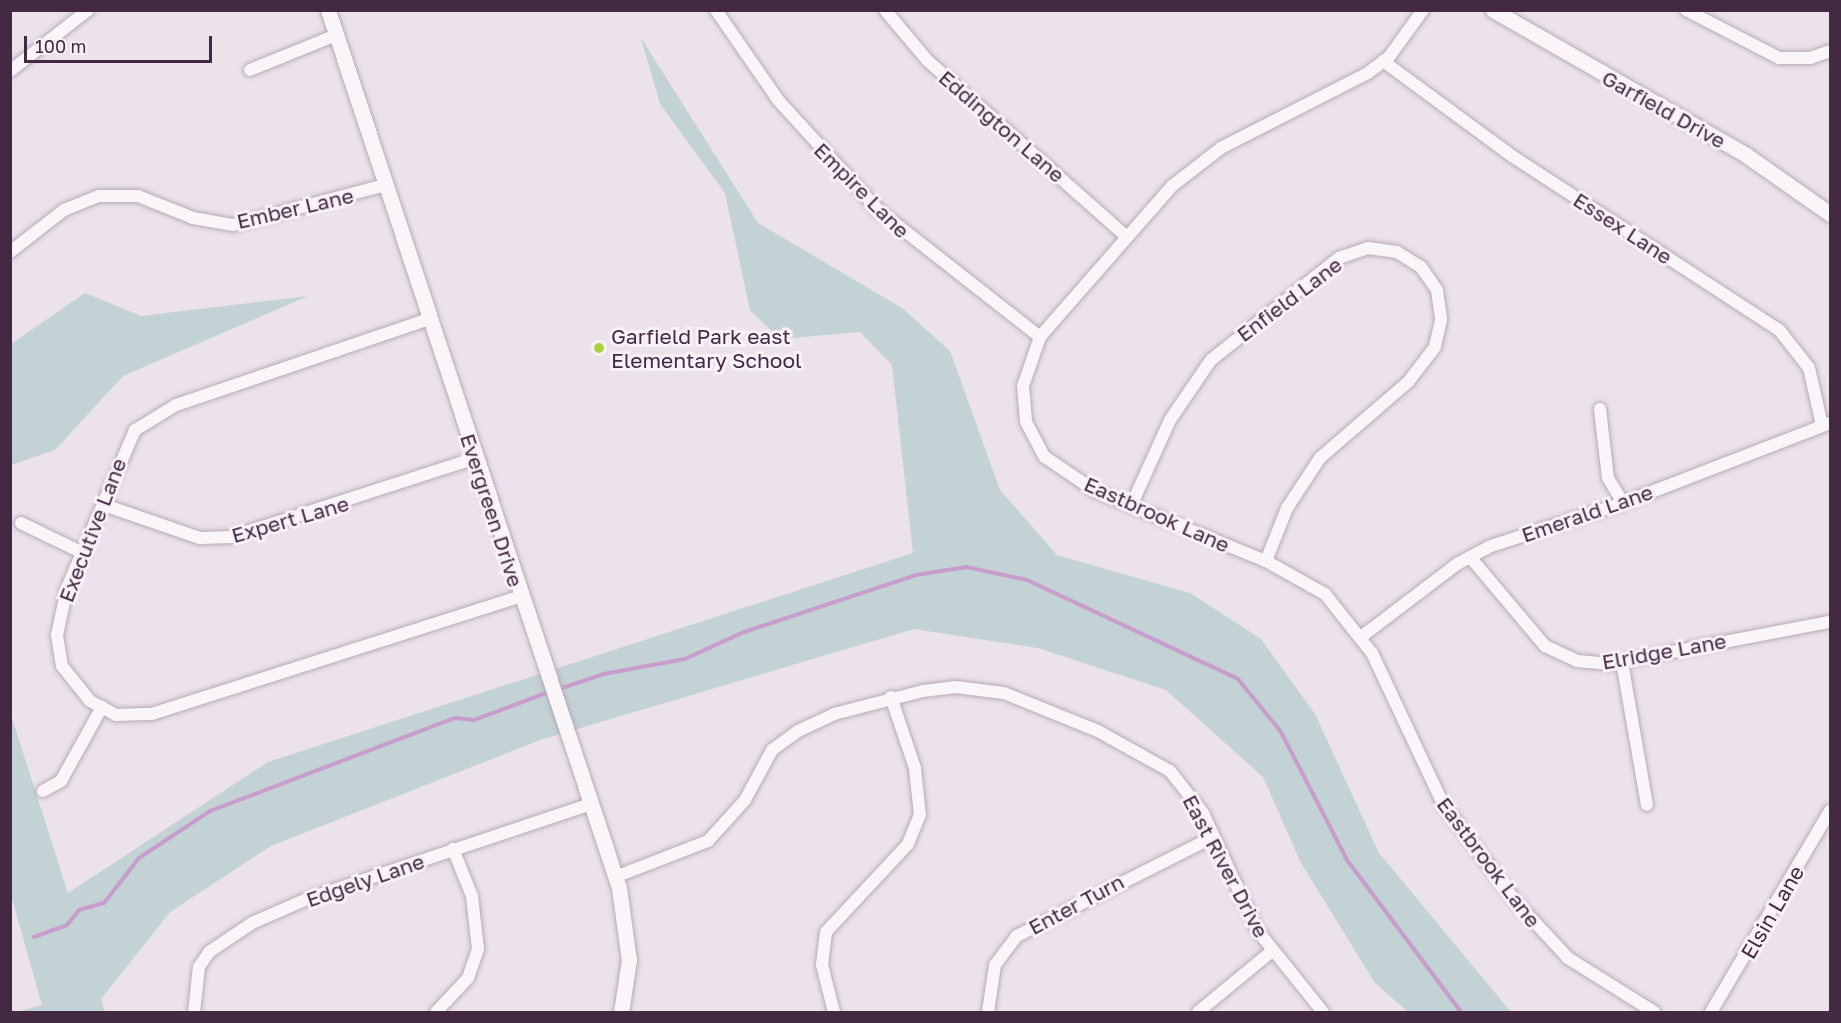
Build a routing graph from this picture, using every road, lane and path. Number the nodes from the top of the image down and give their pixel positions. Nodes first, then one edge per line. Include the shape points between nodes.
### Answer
1 (88, 10) edge
2 (328, 10) edge
3 (716, 10) edge
4 (885, 10) edge
5 (1423, 10) edge
6 (1493, 10) edge
7 (1686, 10) edge
8 (336, 35) junction
9 (1830, 51) edge
10 (1383, 61) junction
11 (250, 70) dead end
12 (10, 71) edge
13 (386, 185) junction
14 (1830, 214) edge
15 (1125, 235) junction
16 (10, 252) edge
17 (429, 319) junction
18 (1040, 337) junction
19 (1600, 409) dead end
20 (1826, 424) edge
21 (475, 458) junction
22 (1623, 503) junction
23 (104, 505) junction
24 (1131, 506) junction
25 (21, 523) dead end
26 (83, 553) junction
27 (1470, 557) junction
28 (1266, 561) junction
29 (521, 596) junction
30 (1830, 622) edge
31 (1361, 637) junction
32 (1622, 662) junction
33 (891, 697) junction
34 (102, 707) junction
35 (43, 791) dead end
36 (591, 804) junction
37 (1647, 805) dead end
38 (1830, 811) edge
39 (1213, 837) junction
40 (453, 849) junction
41 (615, 877) junction
42 (1272, 951) junction
43 (194, 1012) edge
44 (436, 1012) edge
45 (621, 1012) edge
46 (834, 1012) edge
47 (988, 1012) edge
48 (1198, 1012) edge
49 (1323, 1012) edge
50 (1654, 1012) edge
51 (1711, 1012) edge

1 - 12 street
2 - 8 street, Evergreen Drive
3 - 18 street, Empire Lane via 785,108 878,210
4 - 15 street, Eddington Lane via 928,61
5 - 10 street, Eastbrook Lane
6 - 14 street, Garfield Drive via 1746,155
7 - 9 street via 1779,58 1810,58
8 - 11 street
8 - 13 street, Evergreen Drive
10 - 15 street, Eastbrook Lane via 1202,159
10 - 20 street, Essex Lane via 1512,156 1780,331 1809,368
13 - 16 street, Ember Lane via 233,225 193,218 138,196 99,196 64,210
13 - 17 street, Evergreen Drive
15 - 18 street, Eastbrook Lane
17 - 21 street, Evergreen Drive
17 - 23 street, Executive Lane via 147,420 126,442
18 - 24 street, Eastbrook Lane via 1023,386 1034,440 1062,468
19 - 22 street via 1608,478
20 - 22 street, Emerald Lane
21 - 23 street, Expert Lane via 231,537 200,538
21 - 29 street, Evergreen Drive
22 - 27 street, Emerald Lane
23 - 26 street, Executive Lane
24 - 28 street, Eastbrook Lane
24 - 28 street, Enfield Lane via 1170,420 1211,360 1339,258 1368,248 1397,252 1421,267 1437,290 1441,320 1435,347 1408,382 1320,458 1287,508
25 - 26 street
26 - 34 street, Executive Lane via 63,603 59,651 78,691
27 - 31 street, Emerald Lane
27 - 32 street, Elridge Lane via 1545,646 1576,661
28 - 31 street, Eastbrook Lane via 1314,584
29 - 34 street, Executive Lane via 169,710 137,716
29 - 36 street, Evergreen Drive
30 - 32 street, Elridge Lane
31 - 50 street, Eastbrook Lane via 1433,786 1479,855 1561,951
32 - 37 street
33 - 39 street, East River Drive via 955,687 985,690 1079,723 1170,771 1195,799
33 - 41 street, East River Drive via 798,731 772,750 745,800 708,841
33 - 46 street via 915,768 920,815 908,844 826,932 822,964
34 - 35 street via 61,781
36 - 40 street, Edgely Lane
36 - 41 street, Evergreen Drive
38 - 51 street, Elsin Lane
39 - 42 street, East River Drive
39 - 47 street, Enter Turn via 1017,936 994,965
40 - 43 street, Edgely Lane via 307,899 235,932 199,967
40 - 44 street via 472,896 478,949 468,978
41 - 45 street, Evergreen Drive via 629,952
42 - 48 street
42 - 49 street, East River Drive

